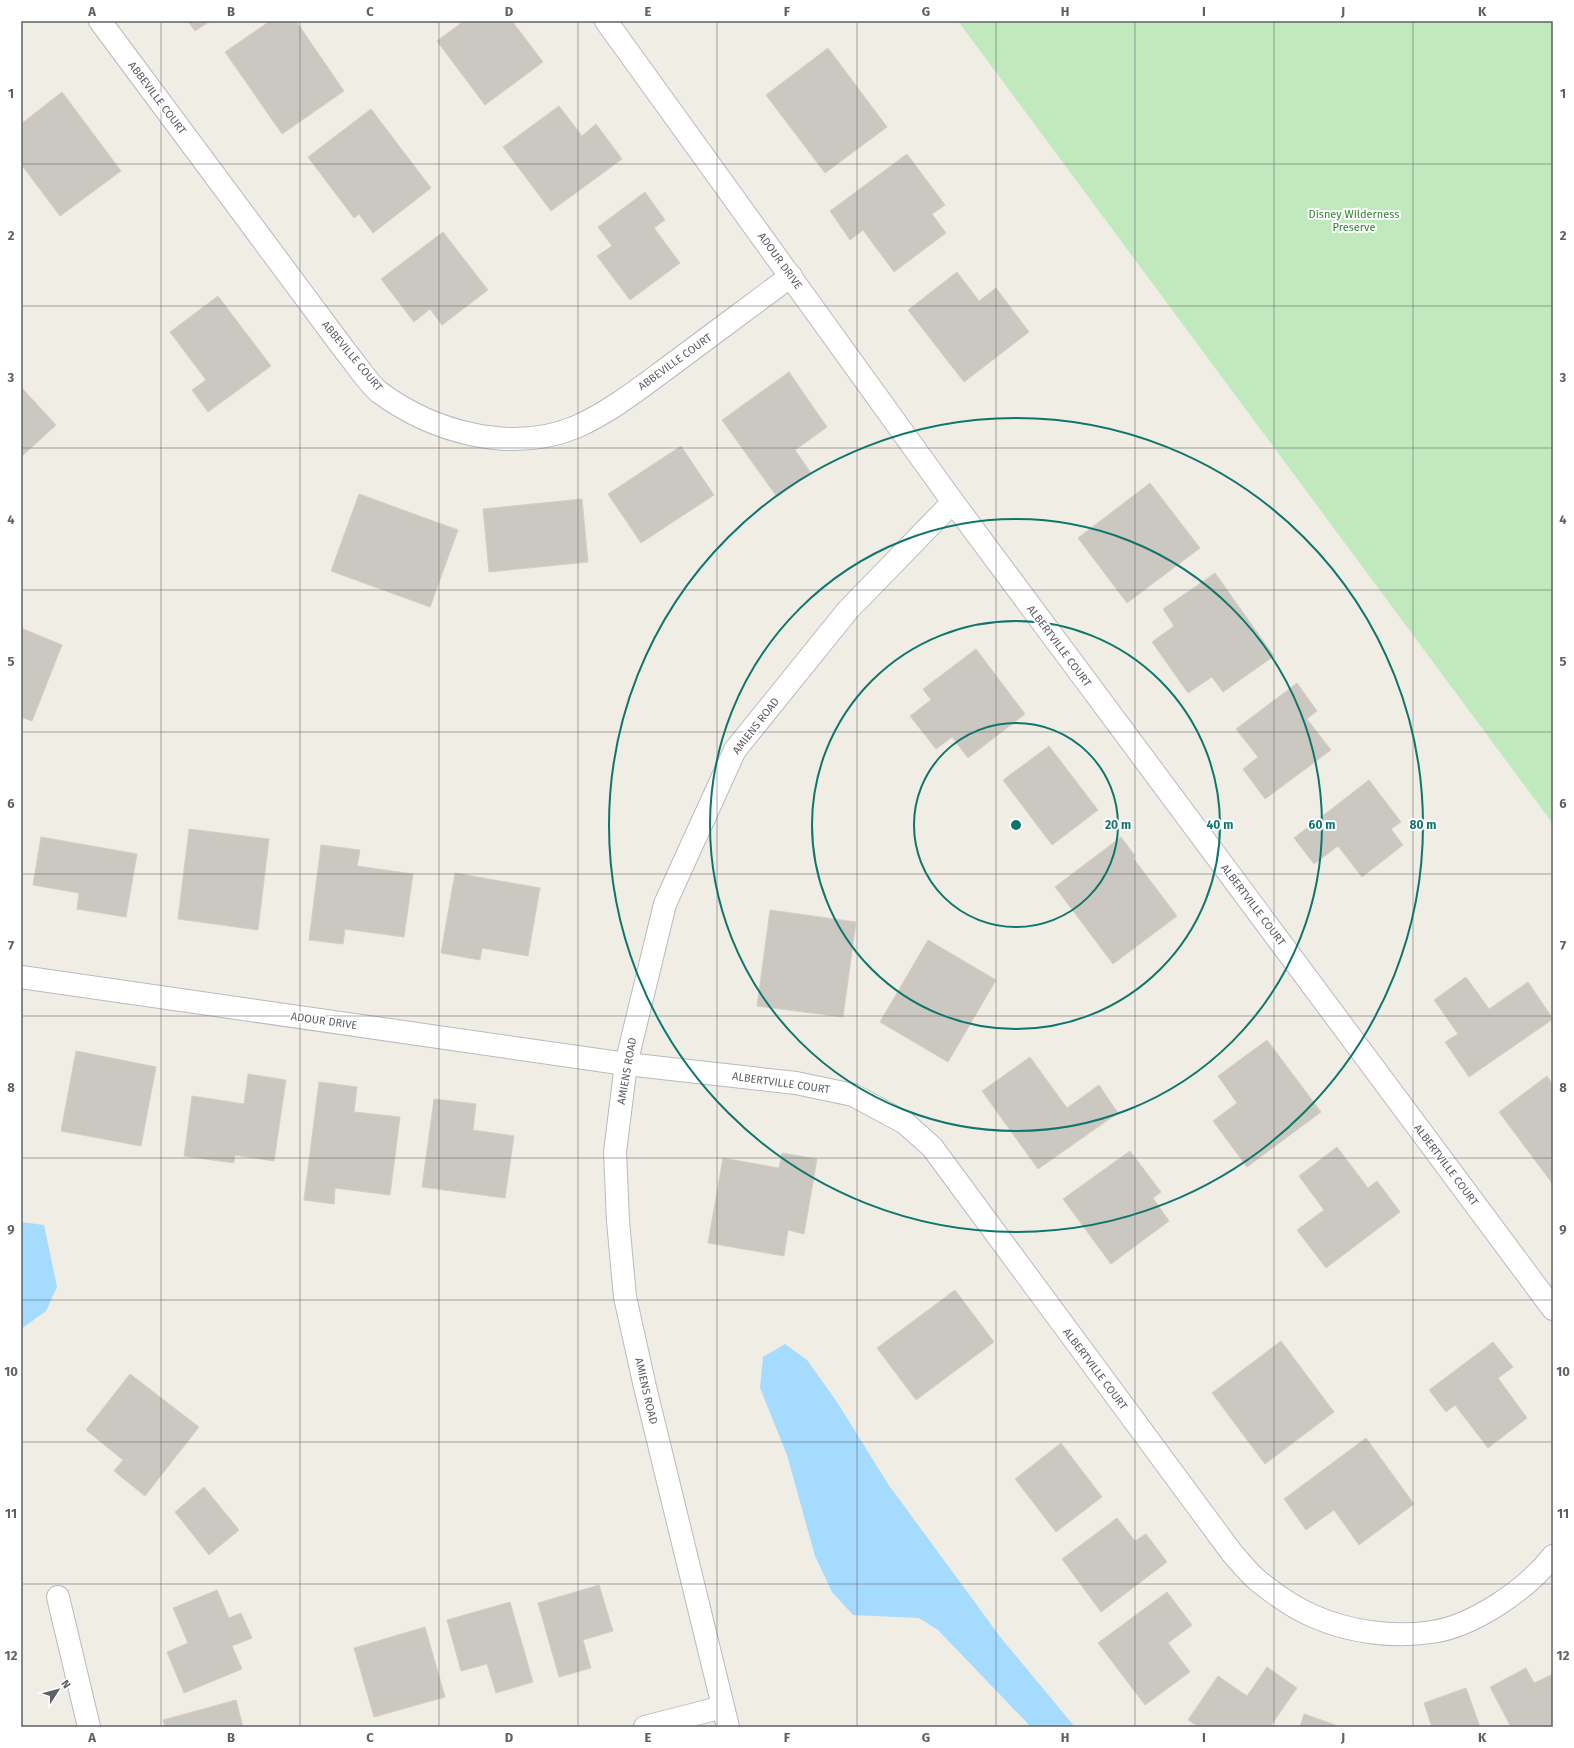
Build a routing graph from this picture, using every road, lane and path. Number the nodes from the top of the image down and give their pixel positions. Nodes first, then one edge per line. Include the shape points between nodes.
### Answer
1 (100, 21) edge
2 (606, 21) edge
3 (791, 276) junction
4 (953, 502) junction
5 (21, 977) edge
6 (626, 1064) junction
7 (1553, 1309) edge
8 (1553, 1556) edge
9 (58, 1597) dead end
10 (725, 1717) edge
11 (89, 1727) edge
12 (645, 1727) edge

1 - 3 street, ABBEVILLE COURT via 346,352 378,391 420,417 465,433 506,440 542,437 576,427 617,405
2 - 3 street, ADOUR DRIVE
3 - 4 street, ADOUR DRIVE
4 - 6 street, AMIENS ROAD via 848,610 735,750 665,904
4 - 7 street, ALBERTVILLE COURT
5 - 6 street, ADOUR DRIVE
6 - 8 street, ALBERTVILLE COURT via 796,1083 846,1093 906,1123 932,1147 1232,1553 1257,1580 1312,1616 1372,1632 1432,1632 1462,1624 1495,1606 1525,1586
6 - 10 street, AMIENS ROAD via 615,1152 625,1297
9 - 11 street
10 - 12 street

